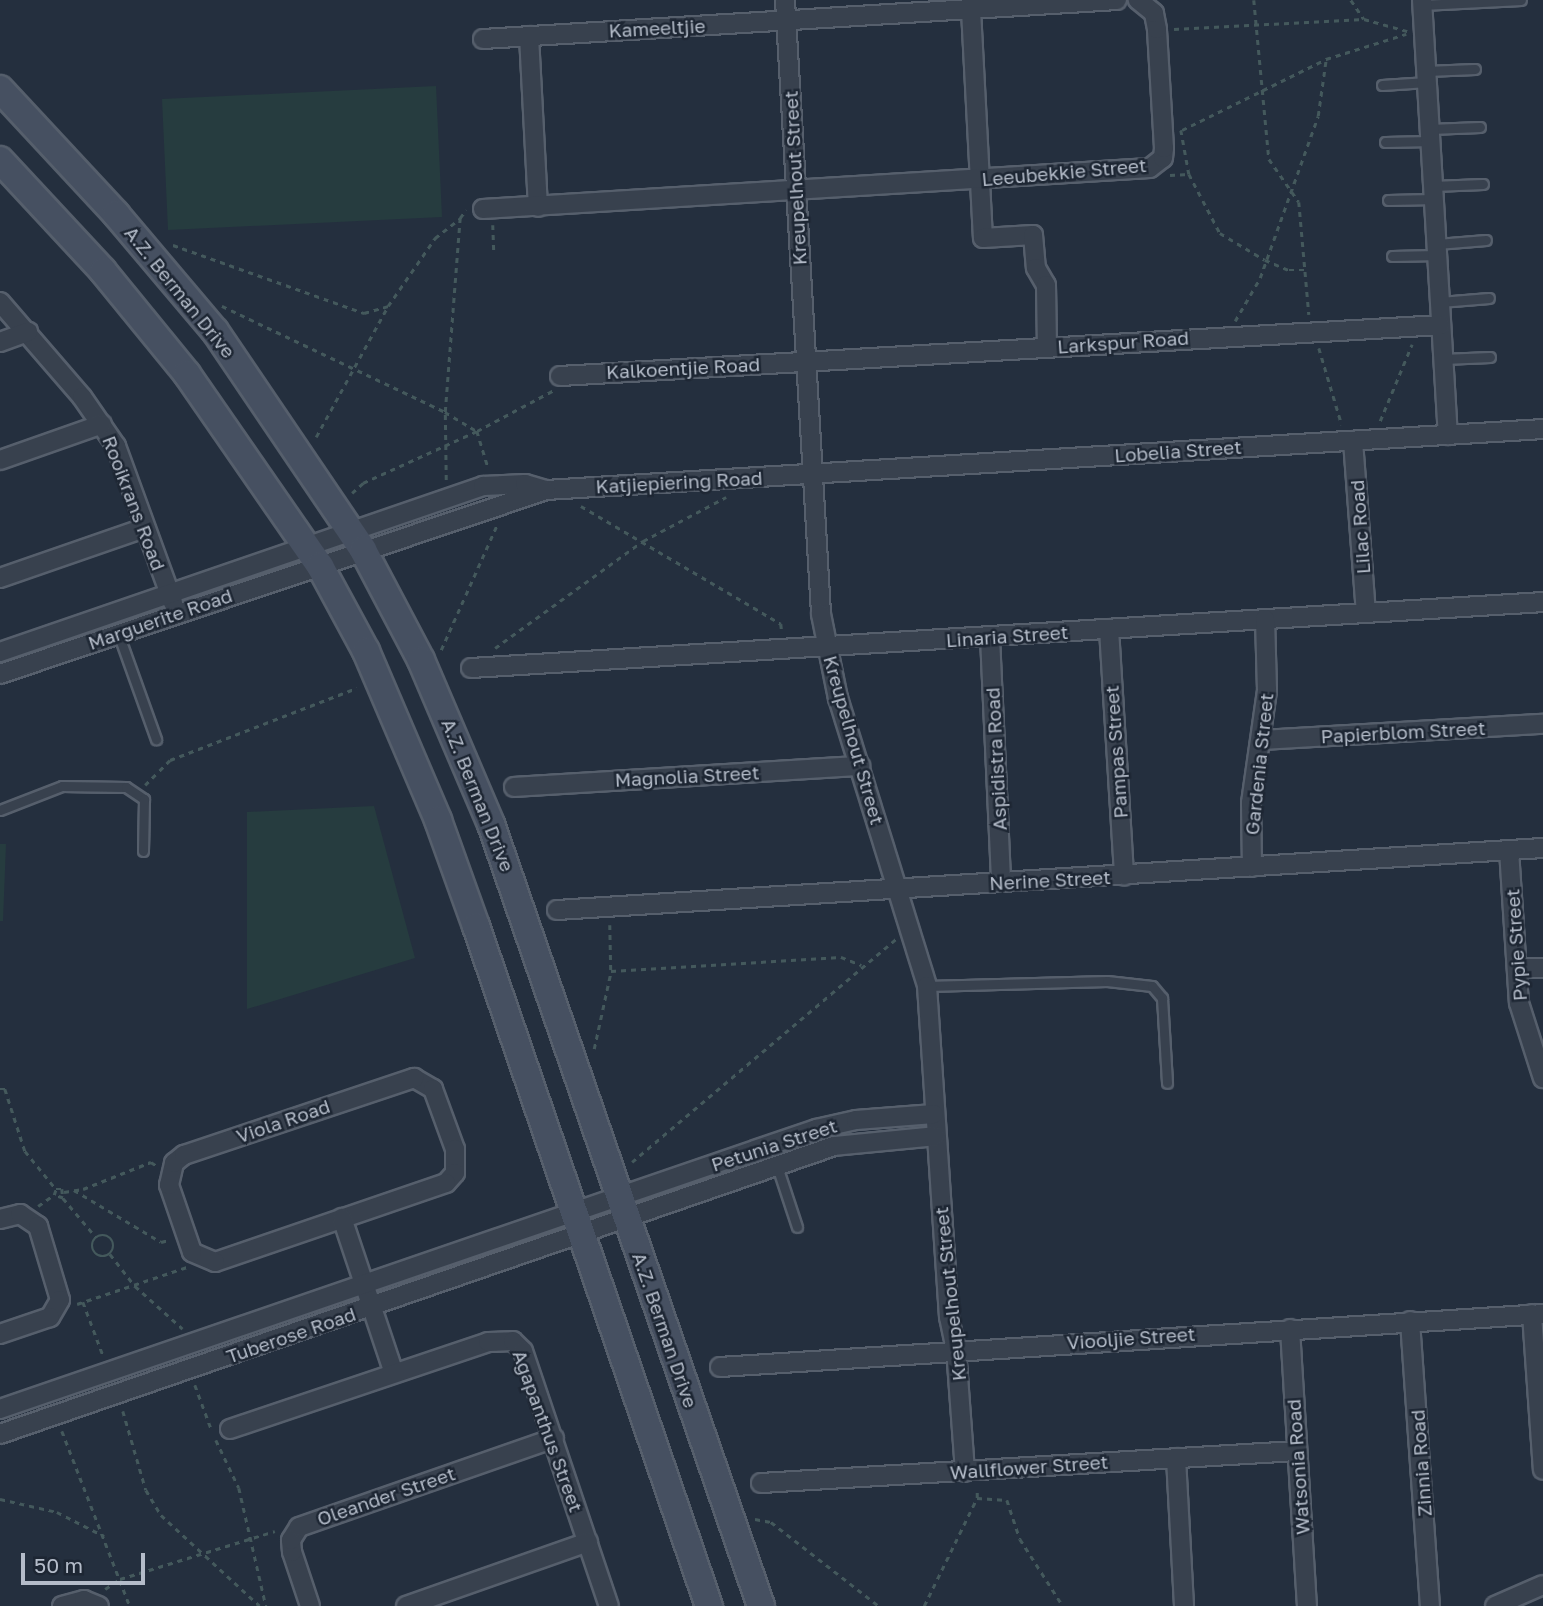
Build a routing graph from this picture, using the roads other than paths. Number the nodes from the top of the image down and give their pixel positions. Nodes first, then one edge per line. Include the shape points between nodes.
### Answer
1 (785, 0) edge
2 (1118, 0) edge
3 (1138, 0) edge
4 (1521, 0) edge
5 (1422, 3) edge
6 (971, 10) junction
7 (786, 21) junction
8 (529, 36) junction
9 (483, 39) dead end
10 (1475, 69) dead end
11 (1427, 77) junction
12 (1382, 85) dead end
13 (0, 89) edge
14 (1480, 127) dead end
15 (1430, 135) junction
16 (1385, 142) dead end
17 (0, 160) edge
18 (981, 179) junction
19 (1483, 184) dead end
20 (795, 190) junction
21 (1434, 192) junction
22 (1388, 200) dead end
23 (538, 207) junction
24 (488, 209) road end
25 (1486, 240) dead end
26 (1437, 250) junction
27 (1392, 256) dead end
28 (1489, 298) dead end
29 (0, 302) edge
30 (1440, 302) junction
31 (1441, 325) junction
32 (28, 332) junction
33 (0, 342) edge
34 (1047, 346) junction
35 (1490, 357) dead end
36 (1443, 359) junction
37 (805, 360) junction
38 (560, 376) road end
39 (102, 424) junction
40 (1543, 429) edge
41 (1448, 435) junction
42 (1353, 441) junction
43 (0, 460) edge
44 (812, 474) junction
45 (546, 490) junction
46 (144, 528) junction
47 (367, 541) junction
48 (313, 556) junction
49 (0, 578) edge
50 (169, 593) junction
51 (1543, 602) edge
52 (178, 612) junction
53 (1366, 613) junction
54 (1265, 619) junction
55 (1109, 629) junction
56 (118, 633) junction
57 (990, 636) junction
58 (827, 647) junction
59 (0, 652) edge
60 (471, 668) road end
61 (0, 674) edge
62 (1543, 724) edge
63 (156, 739) dead end
64 (1262, 740) junction
65 (860, 766) junction
66 (514, 787) dead end
67 (0, 810) edge
68 (1543, 848) edge
69 (1509, 850) junction
70 (143, 851) dead end
71 (1252, 867) junction
72 (1124, 876) junction
73 (1001, 882) junction
74 (898, 888) junction
75 (557, 910) dead end
76 (1517, 968) junction
77 (1543, 968) edge
78 (927, 986) junction
79 (1543, 1078) edge
80 (1167, 1083) dead end
81 (934, 1114) junction
82 (936, 1136) junction
83 (777, 1166) junction
84 (623, 1208) junction
85 (342, 1218) junction
86 (0, 1219) edge
87 (578, 1223) junction
88 (797, 1227) dead end
89 (365, 1282) junction
90 (373, 1307) junction
91 (1538, 1314) edge
92 (1410, 1321) junction
93 (1290, 1329) junction
94 (0, 1334) edge
95 (957, 1349) junction
96 (720, 1367) dead end
97 (394, 1373) junction
98 (0, 1409) edge
99 (230, 1429) dead end
100 (0, 1434) edge
101 (554, 1438) junction
102 (1296, 1451) junction
103 (1176, 1458) junction
104 (1543, 1470) edge
105 (965, 1472) junction
106 (761, 1483) dead end
107 (588, 1542) junction
108 (1543, 1585) edge
109 (62, 1606) edge
110 (99, 1606) edge
111 (310, 1606) edge
112 (407, 1606) edge
113 (610, 1606) edge
114 (709, 1606) edge
115 (761, 1606) edge
116 (1184, 1606) edge
117 (1307, 1606) edge
118 (1430, 1606) edge
119 (1496, 1606) edge

1 - 7 street, Kreupelhout Street
2 - 6 street
3 - 18 street, Leeubekkie Street via 1154,13 1157,29 1164,148 1157,163
4 - 5 lane
5 - 11 street
6 - 7 street
6 - 18 street
7 - 8 street, Kameeltjie
7 - 20 street, Kreupelhout Street
8 - 9 street, Kameeltjie
8 - 23 street
10 - 11 lane
11 - 12 lane
11 - 15 street
13 - 47 main road, A.Z. Berman Drive via 196,306
14 - 15 lane
15 - 16 lane
15 - 21 street
17 - 48 main road via 103,271 178,363
18 - 20 street, Leeubekkie Street
18 - 34 street via 983,238 1033,235 1036,268 1046,285
19 - 21 lane
20 - 23 street
20 - 37 street, Kreupelhout Street
21 - 22 lane
21 - 26 street
23 - 24 street
25 - 26 lane
26 - 27 lane
26 - 30 street
28 - 30 lane
29 - 32 street, Rooikrans Road
30 - 31 street
31 - 34 street, Larkspur Road
31 - 36 street
32 - 33 street
32 - 39 street, Rooikrans Road
34 - 37 street, Larkspur Road
35 - 36 lane
36 - 41 street
37 - 38 street, Kalkoentjie Road
37 - 44 street, Kreupelhout Street
39 - 43 street
39 - 46 street, Rooikrans Road via 116,446
40 - 41 street, Lobelia Street
41 - 42 street, Lobelia Street
42 - 44 street, Lobelia Street
42 - 53 street, Lilac Road
44 - 45 street, Katjiepiering Road
44 - 58 street, Kreupelhout Street
45 - 47 street, Katjiepiering Road
45 - 47 street, Katjiepiering Road via 525,484 483,486 377,521
46 - 49 street
46 - 50 street, Rooikrans Road
47 - 48 street
47 - 84 main road, A.Z. Berman Drive via 471,772
48 - 50 street, Marguerite Road
48 - 52 street, Marguerite Road
48 - 87 main road via 366,650 438,820
50 - 52 street, Rooikrans Road
50 - 59 street, Marguerite Road
51 - 53 street, Linaria Street
52 - 56 street, Marguerite Road
53 - 54 street, Linaria Street
54 - 55 street, Linaria Street
54 - 64 street, Gardenia Street via 1268,690
55 - 57 street, Linaria Street
55 - 72 street, Pampas Street
56 - 61 street, Marguerite Road
56 - 63 lane
57 - 58 street, Linaria Street
57 - 73 street, Aspidistra Road
58 - 60 street, Linaria Street via 783,646
58 - 65 street, Kreupelhout Street
62 - 64 street, Papierblom Street
64 - 71 street, Gardenia Street via 1251,803
65 - 66 street, Magnolia Street
65 - 74 street, Kreupelhout Street
67 - 70 lane via 62,786 115,786 138,792 145,803
68 - 69 street, Nerine Street
69 - 71 street, Nerine Street
69 - 76 street, Pypie Street
71 - 72 street, Nerine Street
72 - 73 street, Nerine Street
73 - 74 street, Nerine Street
74 - 75 street, Nerine Street
74 - 78 street, Kreupelhout Street
76 - 77 street
76 - 79 street, Pypie Street via 1521,1013
78 - 80 lane via 1107,981 1152,986 1162,998
78 - 81 street, Kreupelhout Street
81 - 82 street, Kreupelhout Street
81 - 84 street, Petunia Street via 838,1123
82 - 83 street, Petunia Street via 850,1142
82 - 95 street, Kreupelhout Street via 948,1317
83 - 84 street, Petunia Street
83 - 88 lane
84 - 87 street
84 - 87 street
84 - 115 main road, A.Z. Berman Drive
85 - 85 street, Viola Road via 215,1262 192,1252 168,1173 184,1155 403,1080 424,1081 433,1089 455,1149 455,1173 446,1183
85 - 89 street
86 - 94 street via 20,1214 38,1226 60,1300 50,1317
87 - 89 street, Tuberose Road
87 - 90 street, Tuberose Road
87 - 114 main road
89 - 90 street
89 - 98 street, Tuberose Road
90 - 97 street
90 - 100 street, Tuberose Road
91 - 92 street, Viooljie Street
91 - 104 street
92 - 93 street, Viooljie Street
92 - 118 street, Zinnia Road
93 - 95 street, Viooljie Street
93 - 102 street, Watsonia Road
95 - 96 street, Viooljie Street
95 - 105 street, Kreupelhout Street
97 - 99 street, Agapanthus Street
97 - 101 street, Agapanthus Street via 488,1342 513,1341 523,1351
101 - 107 street, Agapanthus Street
101 - 111 street, Oleander Street via 299,1527 291,1540 292,1552
102 - 103 street, Wallflower Street
102 - 117 street, Watsonia Road
103 - 105 street, Wallflower Street
103 - 116 street
105 - 106 street, Wallflower Street
107 - 112 street
107 - 113 street, Agapanthus Street
108 - 119 street
109 - 110 street via 84,1600

